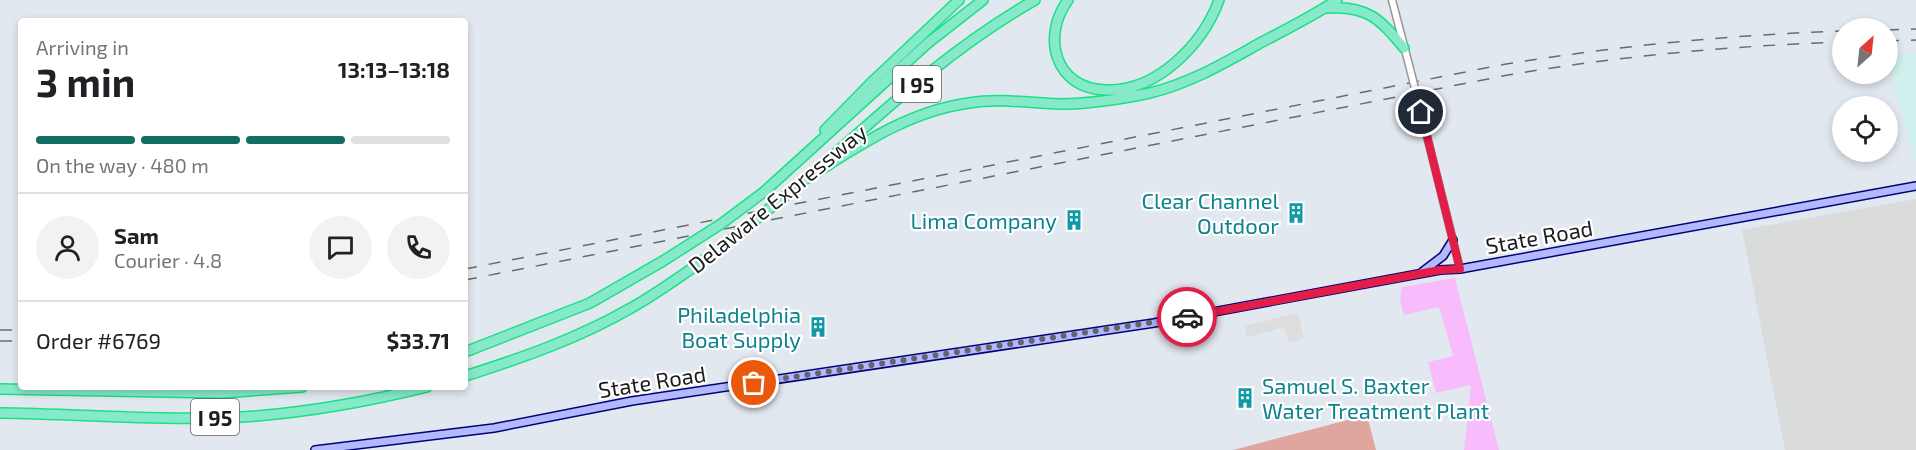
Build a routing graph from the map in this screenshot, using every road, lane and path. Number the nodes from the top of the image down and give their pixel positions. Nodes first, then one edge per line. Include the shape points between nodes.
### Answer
1 (958, 0) edge
2 (983, 0) edge
3 (1035, 0) edge
4 (1068, 0) edge
5 (1219, 0) edge
6 (1224, 0) edge
7 (1337, 0) edge
8 (1392, 0) edge
9 (1324, 8) junction
10 (1404, 48) junction
11 (1116, 99) junction
12 (802, 182) junction
13 (1916, 186) edge
14 (769, 188) junction
15 (1453, 240) junction
16 (1460, 269) junction
17 (1420, 273) junction
18 (468, 351) edge
19 (468, 375) edge
20 (0, 389) edge
21 (18, 389) edge
22 (40, 390) edge
23 (274, 390) edge
24 (413, 390) edge
25 (0, 412) edge
26 (315, 450) edge

1 - 14 highway via 873,80
2 - 14 highway, Delaware Expressway / I 95 via 928,43
3 - 12 highway, Delaware Expressway / I 95 via 953,54
4 - 5 highway via 1054,27 1055,55 1074,80 1106,90 1134,87 1168,68 1198,38
6 - 11 highway via 1209,31 1181,64 1143,88
7 - 9 highway
8 - 10 street
9 - 10 highway via 1350,8 1369,14 1384,24
9 - 11 highway via 1205,74
10 - 15 street, bridge
11 - 12 highway via 1062,104 991,101 948,106 880,134
12 - 19 highway, Delaware Expressway / I 95, bridge via 716,252 632,308 576,336
13 - 16 main road, State Road
14 - 18 highway, Delaware Expressway / I 95, bridge via 721,224 590,303
15 - 16 street
15 - 17 main road via 1447,252
16 - 17 main road, State Road
17 - 26 main road, State Road via 1154,323 632,401 494,428
20 - 21 highway, I 95
22 - 23 highway, I 95 via 202,394
24 - 25 highway, I 95 via 342,405 242,417

